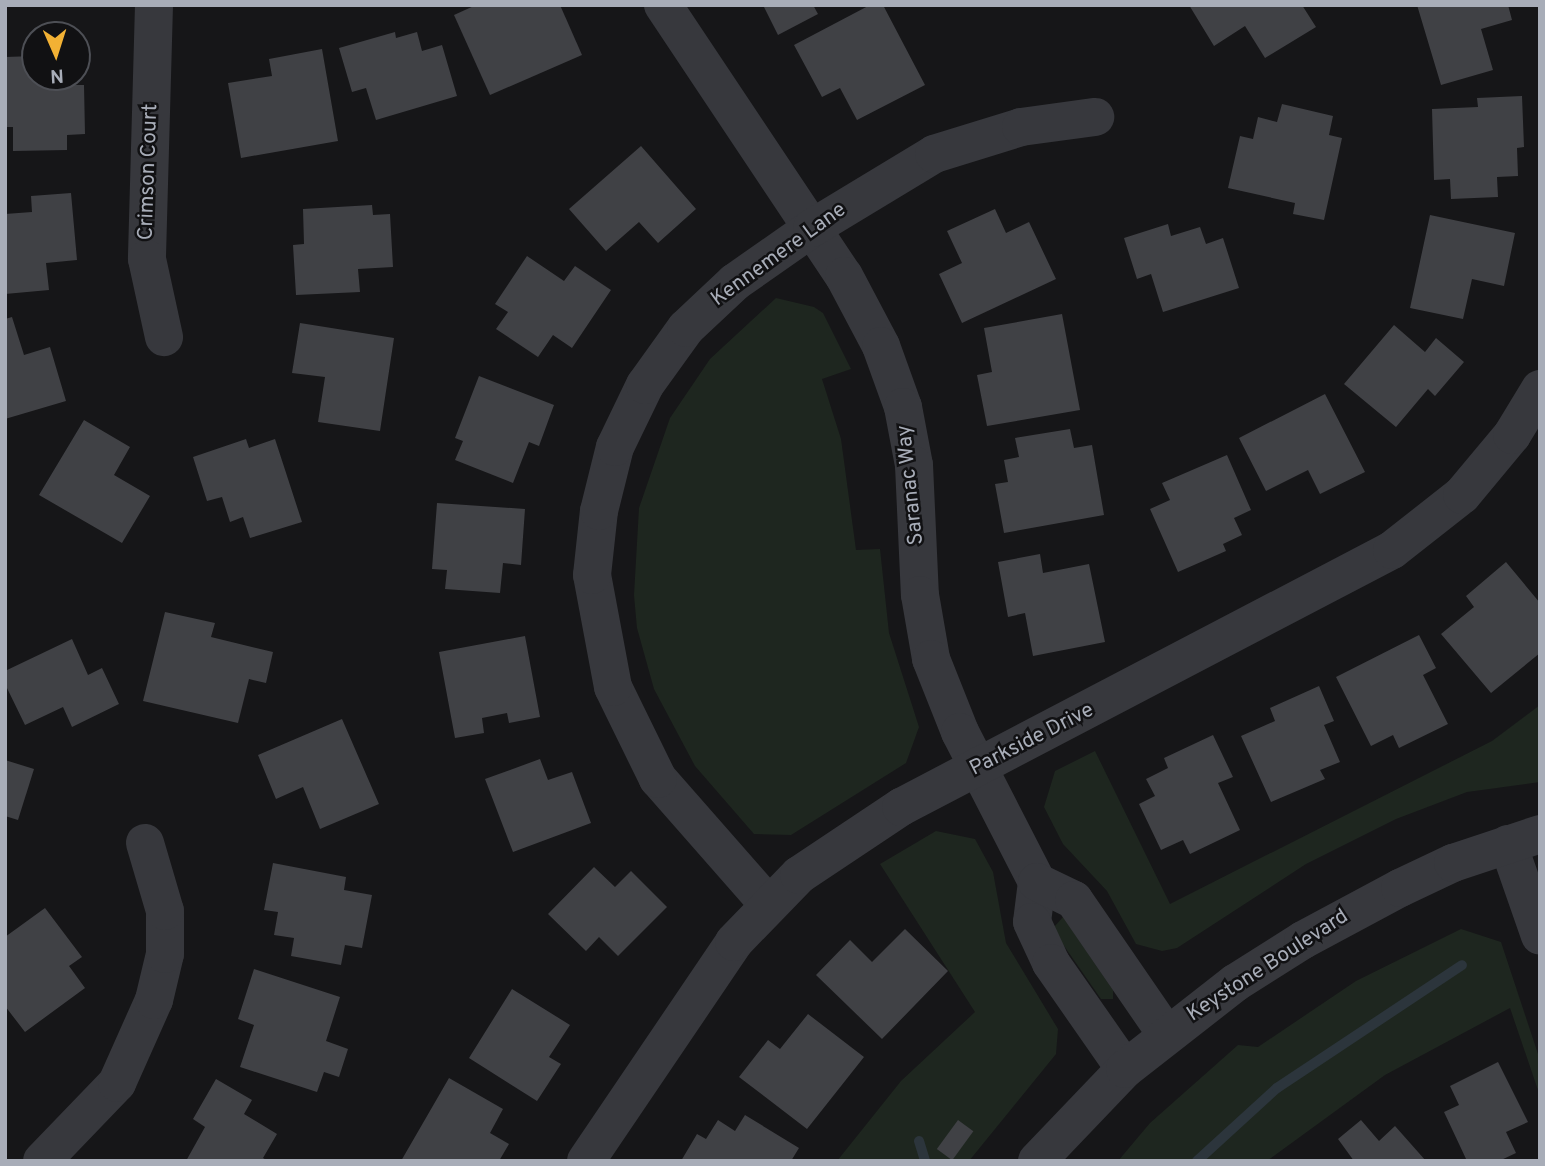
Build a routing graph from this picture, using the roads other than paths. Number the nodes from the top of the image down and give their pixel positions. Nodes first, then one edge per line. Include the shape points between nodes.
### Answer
1 (154, 5) edge
2 (663, 5) edge
3 (1094, 117) dead end
4 (812, 229) junction
5 (164, 337) dead end
6 (1540, 389) edge
7 (978, 769) junction
8 (1524, 839) edge
9 (145, 843) dead end
10 (1037, 883) junction
11 (768, 904) junction
12 (1540, 936) edge
13 (1166, 1034) junction
14 (1125, 1069) junction
15 (42, 1161) edge
16 (586, 1161) edge
17 (1037, 1161) edge

1 - 5 street, Crimson Court via 147,259
2 - 4 street, Saranac Way
3 - 4 street, Kennemere Lane via 1021,127 934,154
4 - 7 street, Saranac Way via 866,314 903,407 914,465 920,595 931,659
4 - 11 street, Kennemere Lane via 709,305 645,385 615,447 594,542 592,575 599,629 625,718 682,811
6 - 7 street, Parkside Drive via 1512,435 1462,495 1392,550
7 - 10 street, Saranac Way
7 - 11 street, Parkside Drive via 864,827 799,874
8 - 12 street
8 - 13 street, Keystone Boulevard via 1453,863 1350,912
9 - 15 street via 165,911 165,954 154,1000 117,1083
10 - 13 street via 1074,900
10 - 14 street via 1032,922 1051,963
11 - 16 street, Parkside Drive via 706,980
13 - 14 street, Keystone Boulevard
14 - 17 street, Keystone Boulevard

